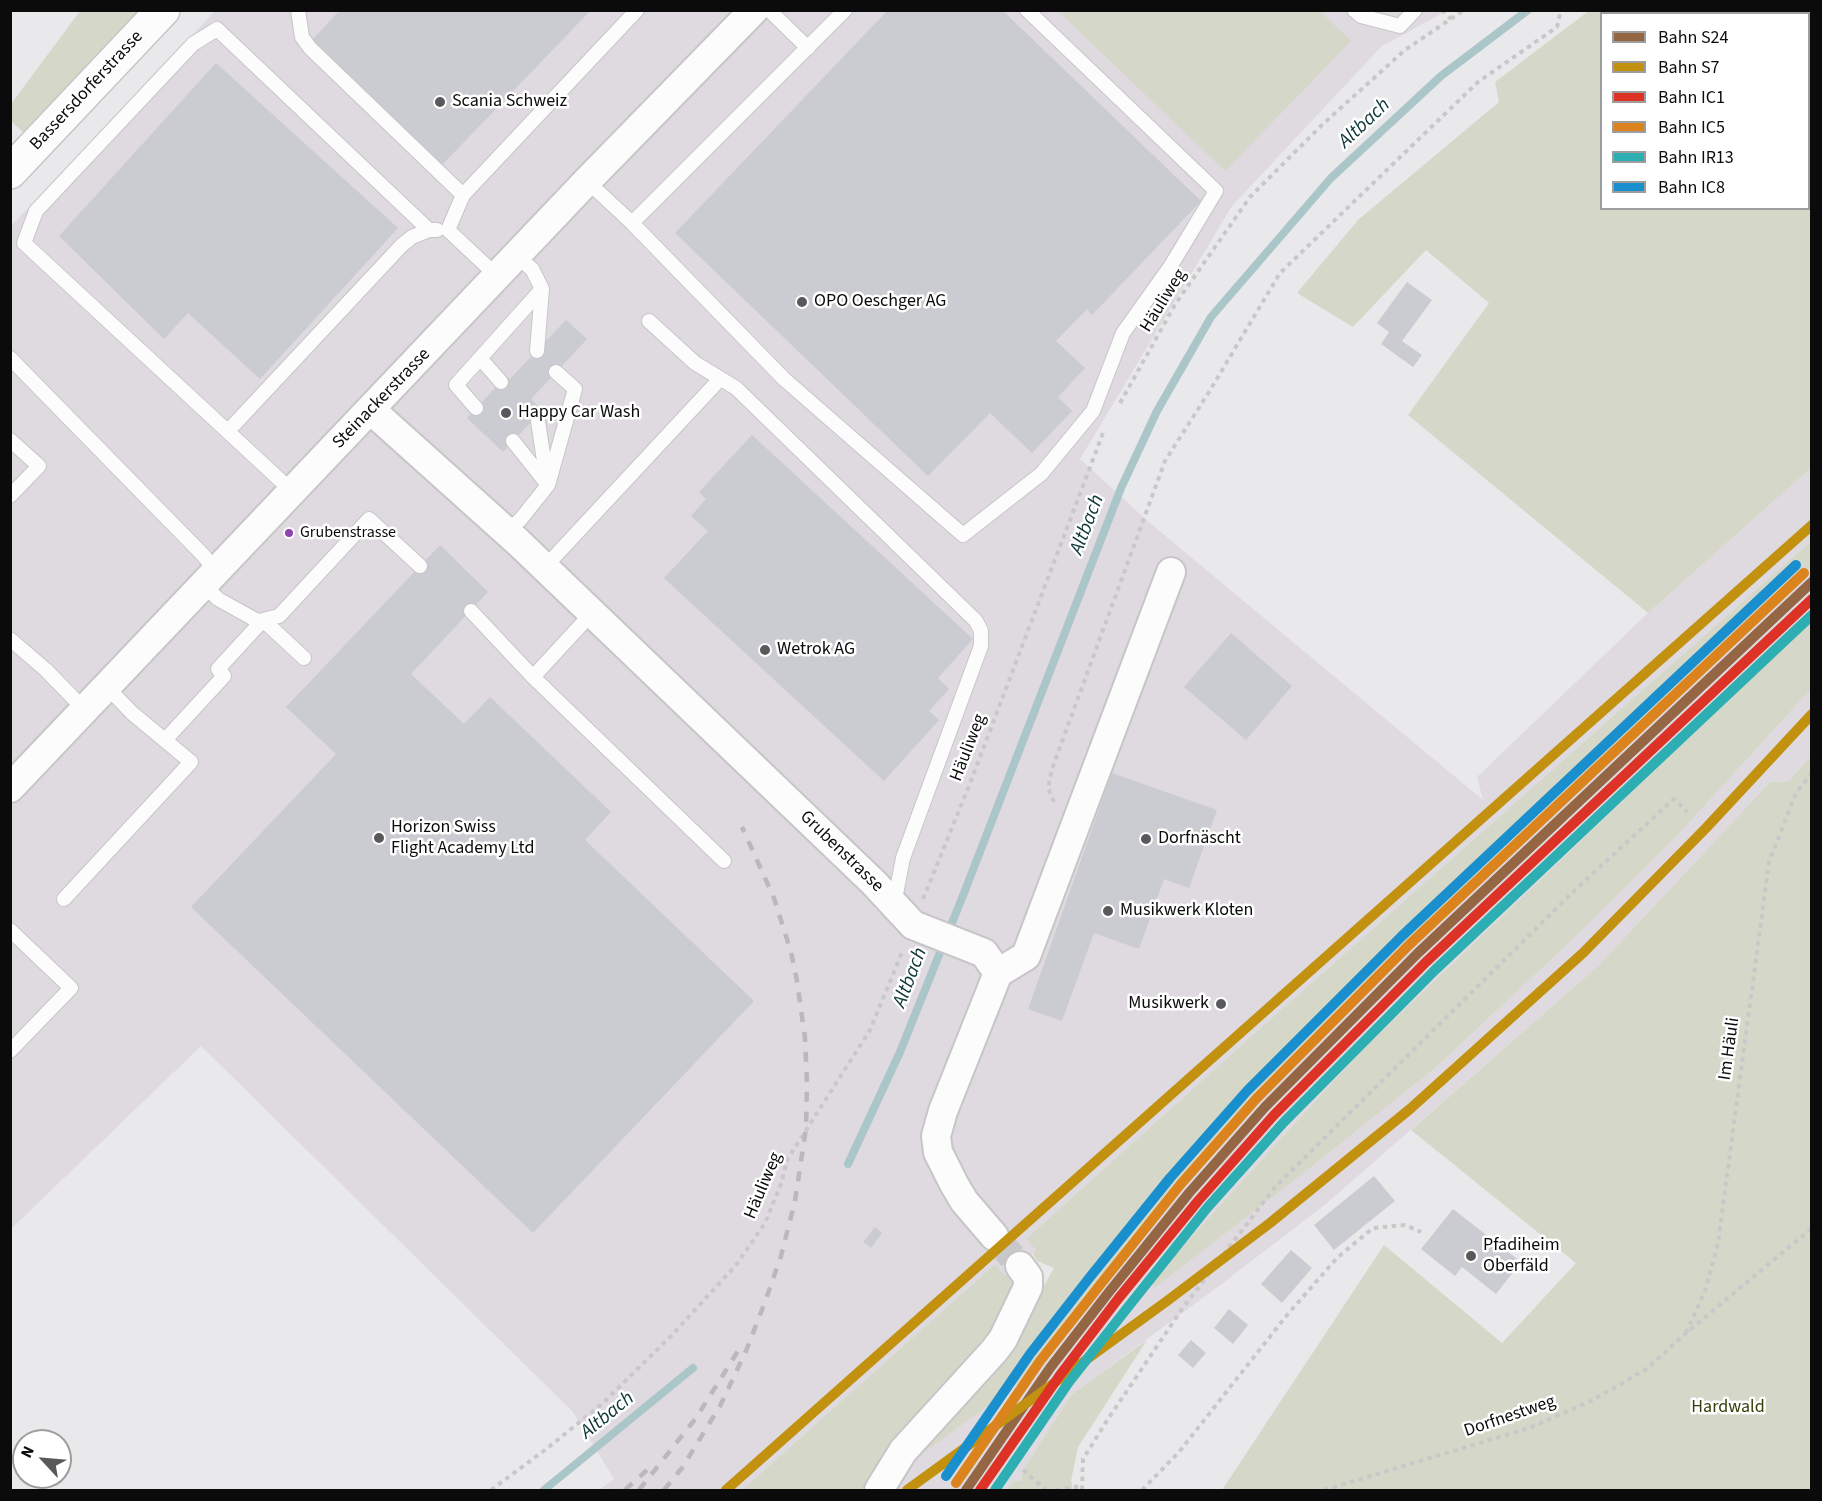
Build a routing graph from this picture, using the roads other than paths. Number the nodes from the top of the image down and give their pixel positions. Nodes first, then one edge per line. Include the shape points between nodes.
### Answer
1 (163, 10) edge
2 (298, 10) edge
3 (637, 10) edge
4 (754, 10) edge
5 (769, 10) edge
6 (845, 10) edge
7 (1027, 10) edge
8 (1354, 10) edge
9 (1415, 10) edge
10 (808, 48) junction
11 (10, 172) edge
12 (587, 181) junction
13 (463, 195) junction
14 (632, 223) junction
15 (429, 230) junction
16 (448, 230) junction
17 (507, 266) junction
18 (542, 289) junction
19 (649, 321) dead end
20 (537, 351) dead end
21 (10, 358) edge
22 (480, 358) junction
23 (556, 372) dead end
24 (720, 379) junction
25 (501, 382) dead end
26 (476, 408) dead end
27 (371, 410) junction
28 (537, 415) dead end
29 (228, 431) junction
30 (10, 440) edge
31 (513, 441) dead end
32 (548, 485) junction
33 (293, 492) junction
34 (10, 496) edge
35 (507, 532) junction
36 (420, 566) dead end
37 (544, 568) junction
38 (1171, 572) dead end
39 (210, 579) junction
40 (471, 611) dead end
41 (592, 613) junction
42 (261, 622) junction
43 (10, 639) edge
44 (304, 658) dead end
45 (533, 676) junction
46 (107, 687) junction
47 (85, 710) junction
48 (165, 740) junction
49 (10, 788) edge
50 (724, 861) dead end
51 (64, 899) dead end
52 (894, 904) junction
53 (10, 930) edge
54 (998, 973) junction
55 (10, 1051) edge
56 (994, 1236) tunnel mouth
57 (1020, 1266) tunnel mouth
58 (879, 1491) edge

1 - 11 main road, Bassersdorferstrasse
2 - 13 lane via 302,37 310,48
3 - 13 lane
4 - 12 street, Steinackerstrasse
5 - 10 lane
6 - 10 lane
7 - 14 lane via 1216,191 1170,267 1123,333 1093,411 1041,474 963,535 784,379
8 - 9 lane via 1360,16 1400,26
10 - 14 lane
12 - 14 lane
12 - 17 street, Steinackerstrasse
13 - 16 lane
15 - 16 lane
15 - 29 lane via 402,245
15 - 29 lane via 218,29 193,44 36,211 24,243
16 - 17 lane
17 - 18 lane via 532,269
17 - 27 street, Steinackerstrasse
18 - 20 lane
18 - 22 lane
19 - 24 lane via 695,363
21 - 39 lane via 204,556
22 - 25 lane
22 - 26 lane via 456,385
23 - 32 lane via 575,389
24 - 37 lane
24 - 52 lane via 736,388 976,621 981,631 981,646 903,858
27 - 33 street, Steinackerstrasse
27 - 35 street, Grubenstrasse
28 - 32 lane
29 - 33 lane
30 - 34 lane via 39,466
31 - 32 lane
32 - 35 lane
33 - 39 street, Steinackerstrasse
35 - 37 street, Grubenstrasse
36 - 42 lane via 369,519 279,616
37 - 41 street, Grubenstrasse
38 - 54 street via 1026,956
39 - 42 lane via 218,599
39 - 46 street, Steinackerstrasse
40 - 45 lane
41 - 45 lane
41 - 52 street, Grubenstrasse
42 - 44 lane
42 - 48 lane via 218,669 224,676
43 - 47 lane
45 - 50 lane
46 - 47 street, Steinackerstrasse
46 - 48 lane
47 - 49 street, Steinackerstrasse
48 - 51 lane via 191,762
52 - 54 street, Grubenstrasse via 919,928 984,953
53 - 55 lane via 71,988
54 - 56 street via 936,1137 938,1152 954,1184
57 - 58 street via 1028,1277 1028,1287 1003,1339 903,1451

